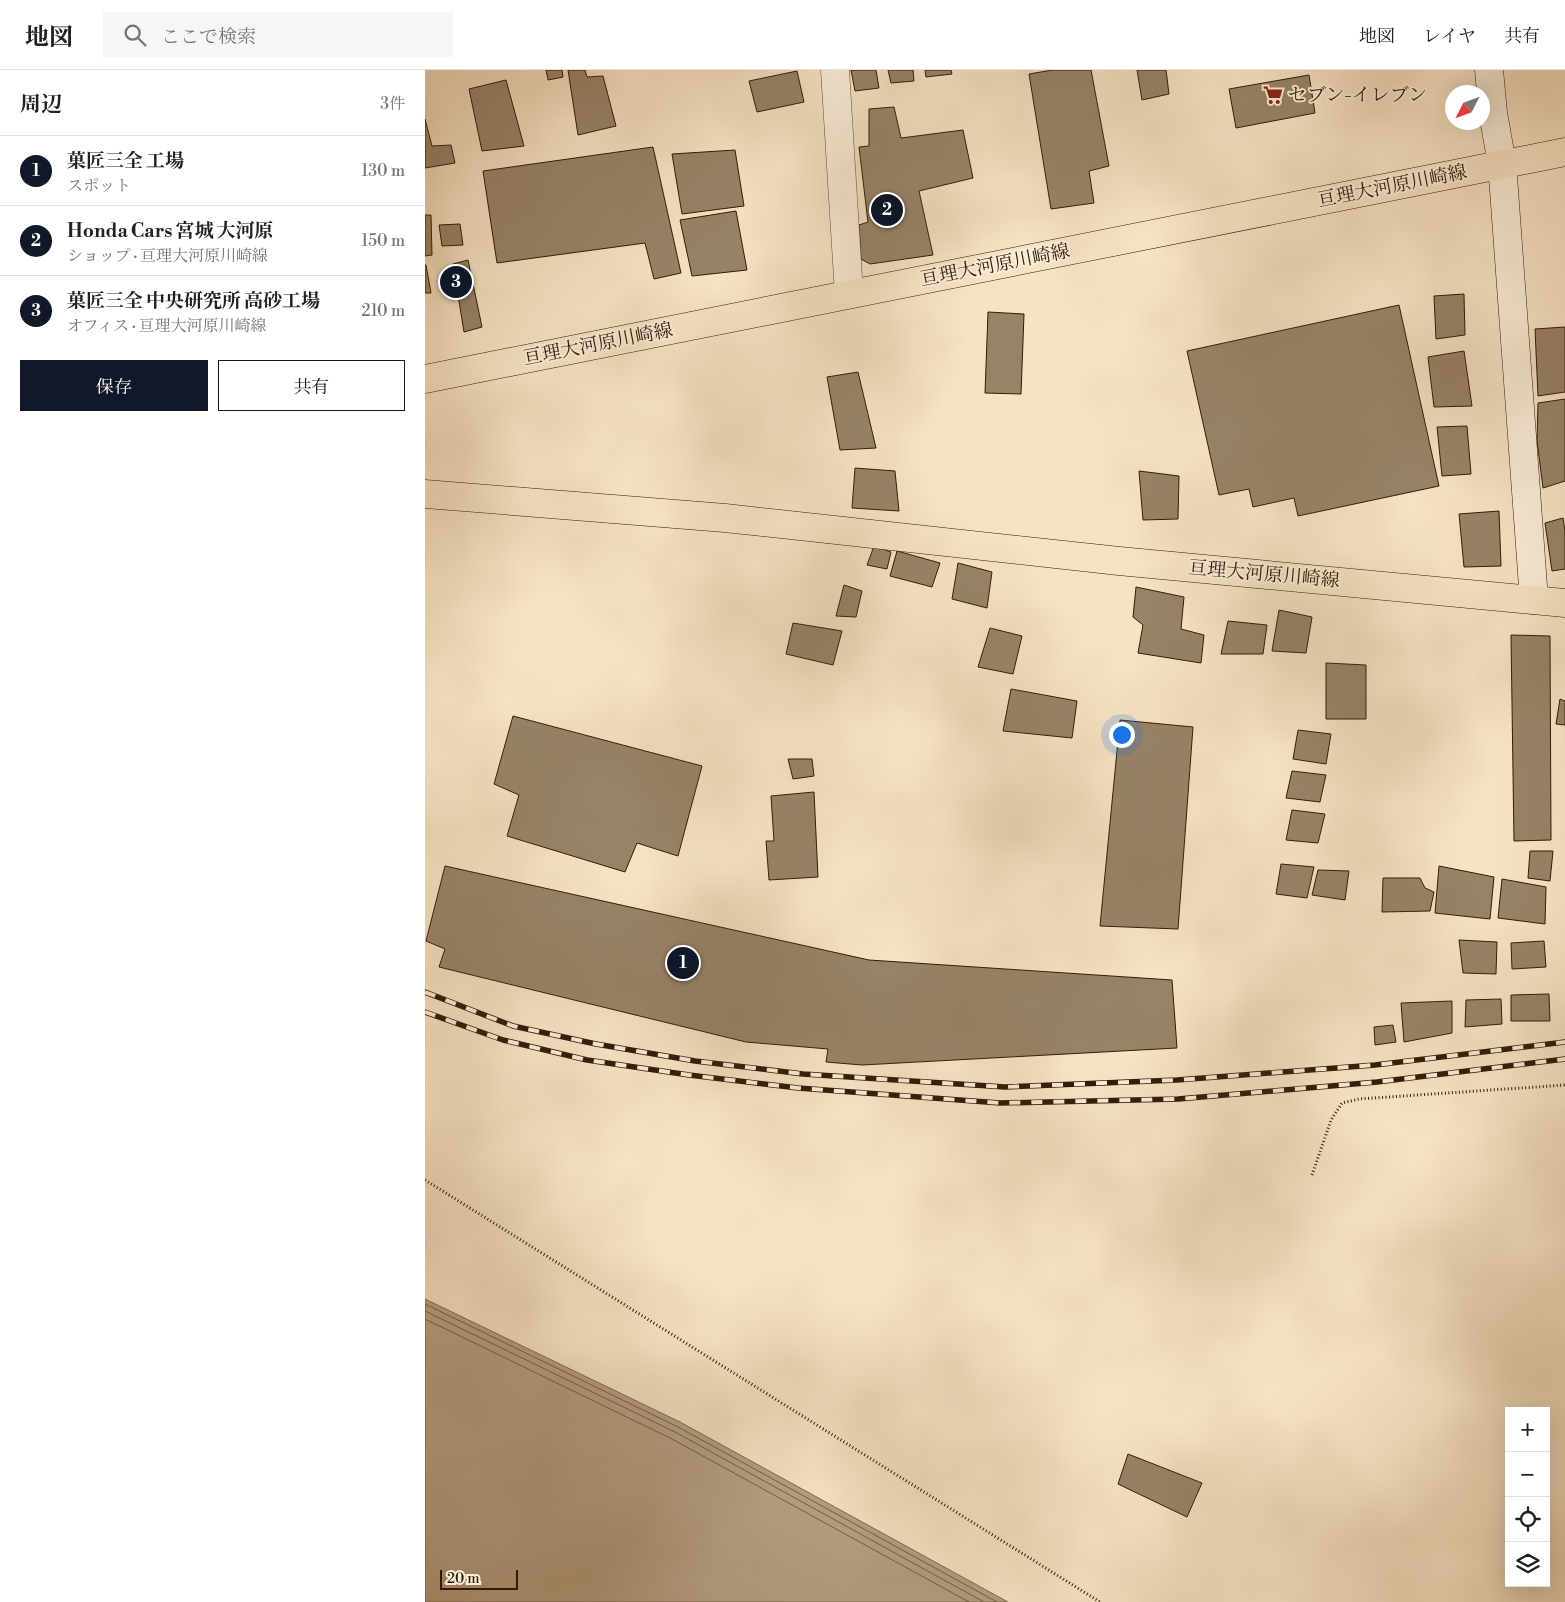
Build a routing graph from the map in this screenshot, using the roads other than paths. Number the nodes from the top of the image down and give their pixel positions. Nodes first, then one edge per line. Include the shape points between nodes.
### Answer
1 (835, 70) edge
2 (1489, 70) edge
3 (1565, 152) edge
4 (1502, 164) junction
5 (849, 294) junction
6 (425, 379) edge
7 (425, 494) edge
8 (1534, 600) junction
9 (1565, 603) edge

1 - 5 street
2 - 4 street
3 - 4 main road, 亘理大河原川崎線
4 - 5 main road, 亘理大河原川崎線
4 - 8 street
5 - 6 main road, 亘理大河原川崎線
7 - 8 main road, 亘理大河原川崎線 via 725,518 1119,561
8 - 9 main road, 亘理大河原川崎線

